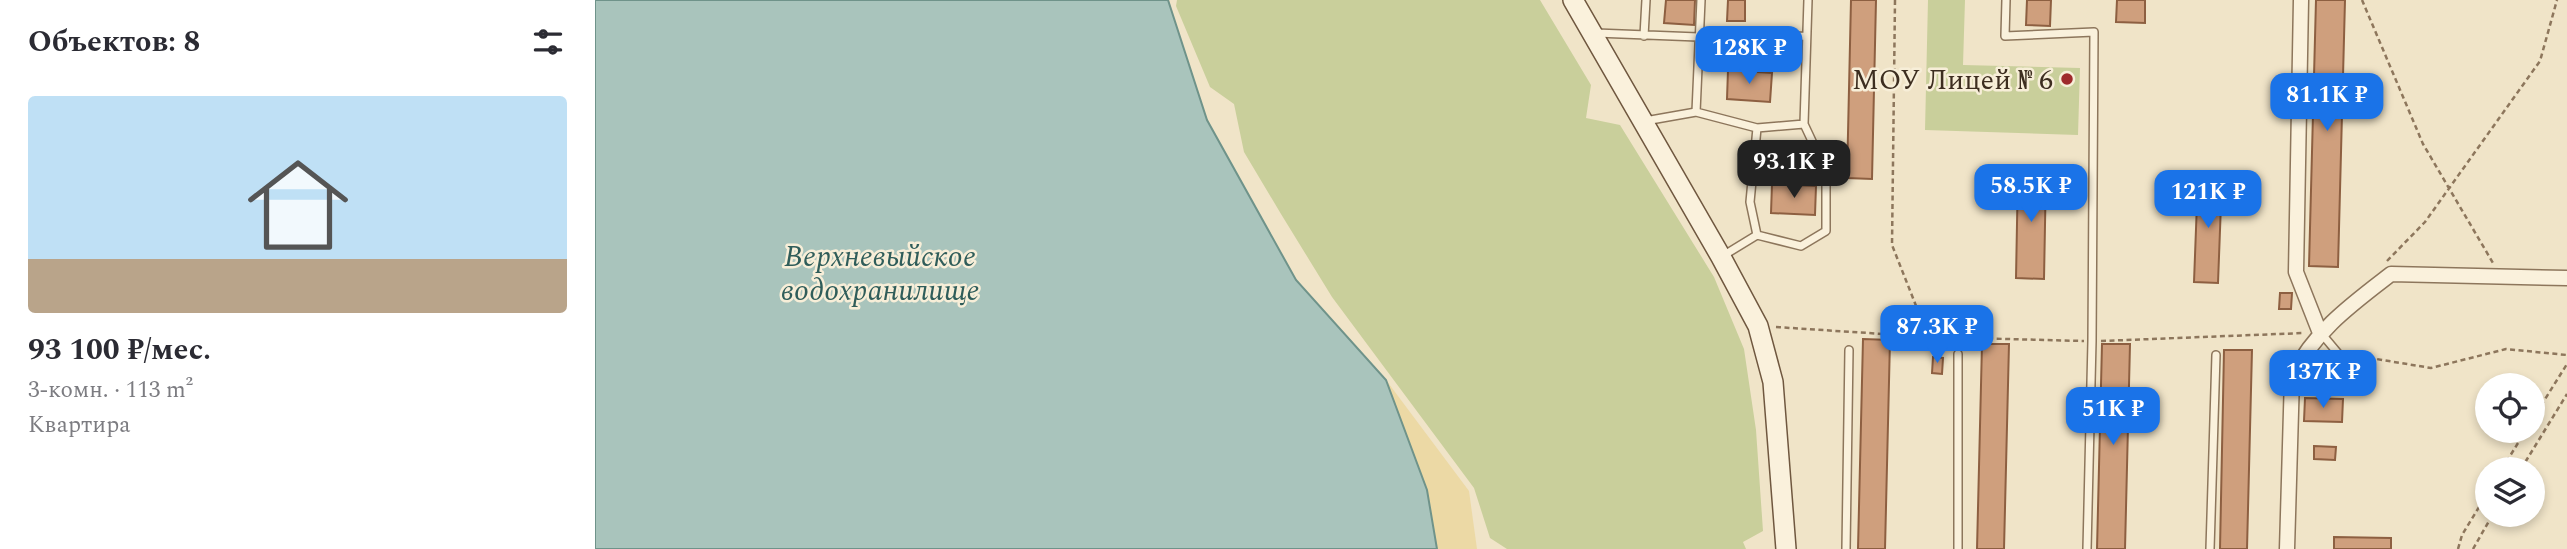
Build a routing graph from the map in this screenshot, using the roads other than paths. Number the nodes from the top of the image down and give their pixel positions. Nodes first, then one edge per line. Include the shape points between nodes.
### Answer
1 (1573, 0) edge
2 (1646, 0) edge
3 (1701, 0) edge
4 (1808, 0) edge
5 (2006, 0) edge
6 (2301, 0) edge
7 (1591, 32) junction
8 (1644, 36) junction
9 (1806, 36) junction
10 (1698, 37) junction
11 (1696, 112) junction
12 (1644, 121) junction
13 (1804, 124) junction
14 (1757, 128) junction
15 (1757, 235) junction
16 (1721, 257) junction
17 (2567, 278) edge
18 (2321, 332) junction
19 (1849, 350) dead end
20 (1958, 354) dead end
21 (2216, 355) dead end
22 (2362, 382) dead end
23 (1786, 549) edge
24 (1846, 549) edge
25 (1958, 549) edge
26 (2087, 549) edge
27 (2210, 549) edge
28 (2287, 549) edge

1 - 7 street
2 - 8 lane
3 - 10 lane
4 - 9 lane
5 - 26 lane via 2005,36 2094,32
6 - 18 street via 2295,272
7 - 8 lane
7 - 12 street
8 - 10 lane
9 - 10 lane
9 - 13 lane
10 - 11 lane
11 - 12 lane
11 - 14 lane
12 - 16 street
13 - 14 lane
13 - 15 lane via 1826,171 1826,231 1801,246
14 - 15 lane via 1750,202
15 - 16 lane
16 - 23 street via 1758,326 1773,382
17 - 18 street via 2391,274
18 - 22 lane
18 - 28 street via 2292,377
19 - 24 lane
20 - 25 lane
21 - 27 lane

